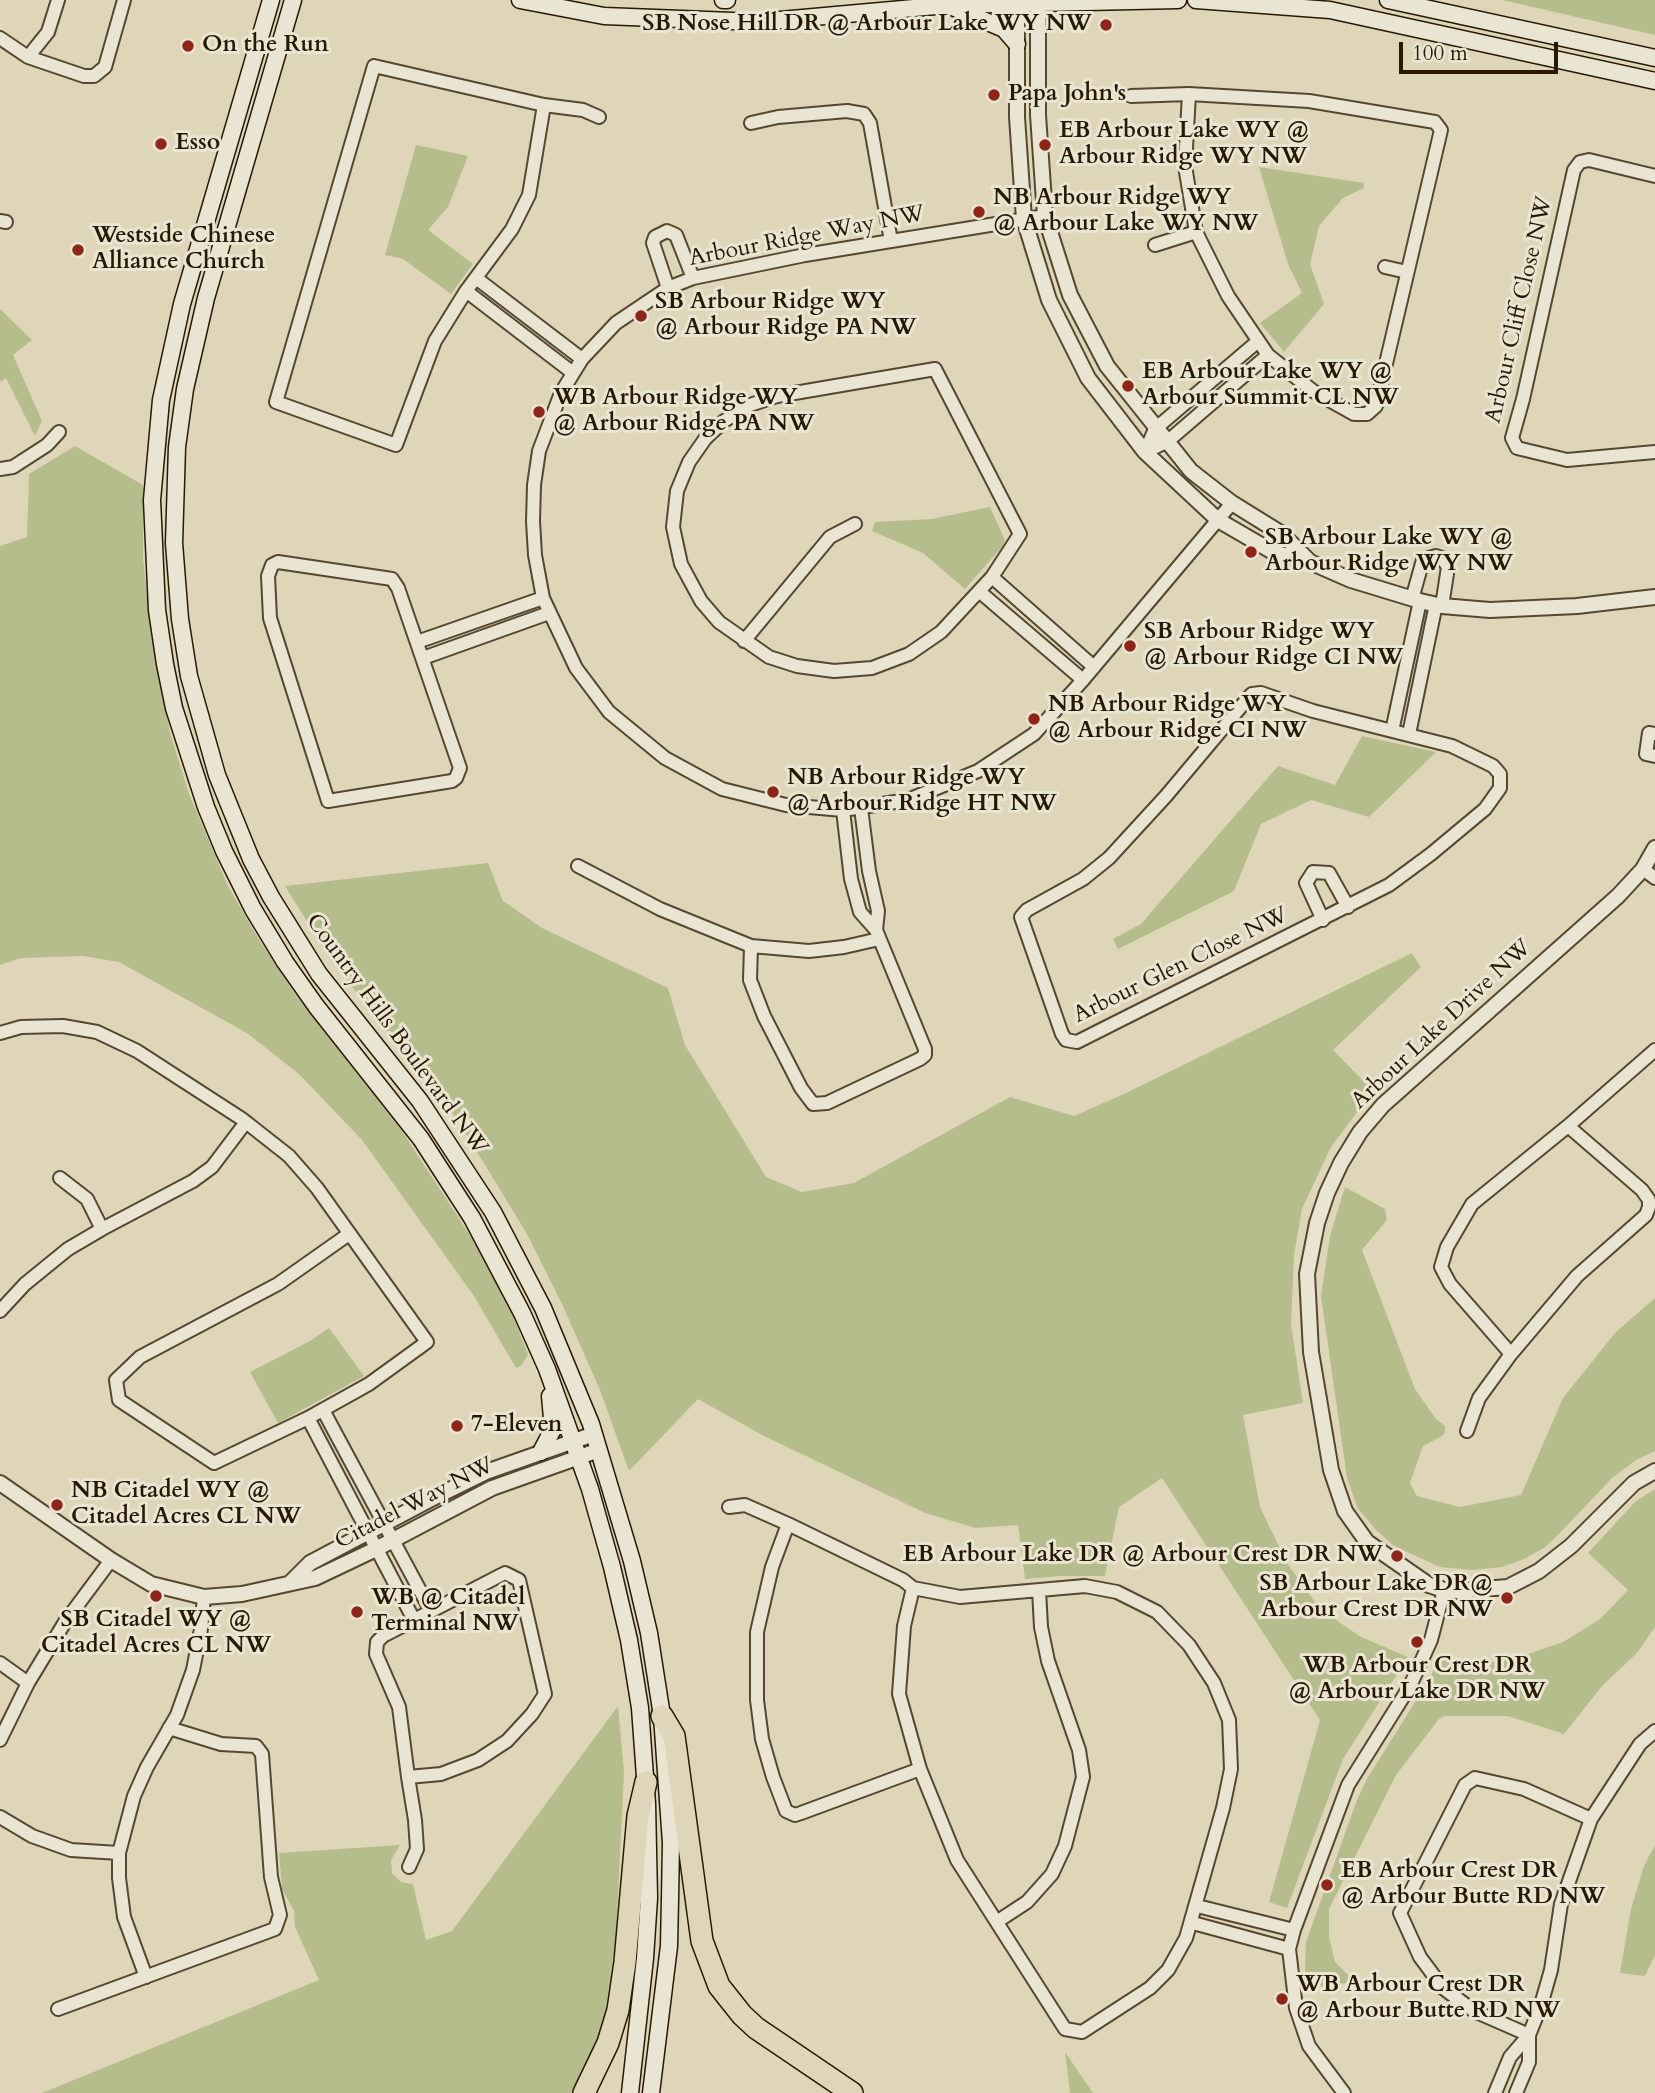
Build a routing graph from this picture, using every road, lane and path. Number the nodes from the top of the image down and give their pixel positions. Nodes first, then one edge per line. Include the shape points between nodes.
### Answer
1 (58, 0) edge
2 (124, 0) edge
3 (271, 0) edge
4 (520, 0) edge
5 (1178, 0) edge
6 (1196, 0) edge
7 (1388, 0) edge
8 (1017, 1) edge
9 (1038, 1) edge
10 (294, 2) edge
11 (947, 5) junction
12 (0, 38) edge
13 (1017, 44) junction
14 (28, 57) junction
15 (1655, 58) edge
16 (1655, 81) edge
17 (1189, 94) junction
18 (1131, 96) dead end
19 (544, 105) junction
20 (1038, 115) junction
21 (599, 117) dead end
22 (1017, 117) junction
23 (751, 122) dead end
24 (1655, 176) edge
25 (1045, 216) junction
26 (1024, 219) junction
27 (1196, 232) junction
28 (891, 241) junction
29 (1155, 245) dead end
30 (1385, 267) dead end
31 (1407, 272) junction
32 (476, 278) junction
33 (693, 278) junction
34 (668, 288) junction
35 (466, 291) junction
36 (1257, 342) junction
37 (1268, 355) junction
38 (582, 359) junction
39 (573, 373) junction
40 (1156, 429) junction
41 (59, 432) dead end
42 (1168, 441) junction
43 (1145, 452) junction
44 (1655, 452) edge
45 (0, 470) edge
46 (1232, 503) junction
47 (1218, 520) junction
48 (855, 524) dead end
49 (1310, 562) junction
50 (992, 578) junction
51 (979, 592) junction
52 (1655, 597) edge
53 (543, 598) junction
54 (1416, 600) junction
55 (1439, 605) junction
56 (549, 613) junction
57 (744, 641) junction
58 (417, 642) junction
59 (423, 659) junction
60 (1094, 667) junction
61 (1083, 680) junction
62 (1392, 731) junction
63 (1409, 734) junction
64 (1655, 734) edge
65 (1655, 756) edge
66 (861, 808) junction
67 (843, 810) junction
68 (1655, 848) edge
69 (578, 866) dead end
70 (1649, 874) edge
71 (1348, 907) junction
72 (1323, 920) junction
73 (877, 934) junction
74 (751, 946) junction
75 (0, 1033) edge
76 (1655, 1050) edge
77 (246, 1122) junction
78 (1568, 1126) junction
79 (60, 1178) dead end
80 (102, 1228) junction
81 (349, 1234) junction
82 (0, 1311) edge
83 (1511, 1354) junction
84 (547, 1369) junction
85 (323, 1410) junction
86 (308, 1418) junction
87 (1467, 1431) dead end
88 (574, 1441) junction
89 (597, 1442) junction
90 (541, 1452) junction
91 (579, 1457) junction
92 (1655, 1471) edge
93 (0, 1483) edge
94 (729, 1507) dead end
95 (383, 1522) junction
96 (788, 1524) junction
97 (367, 1531) junction
98 (393, 1540) junction
99 (376, 1549) junction
100 (111, 1560) junction
101 (290, 1583) junction
102 (913, 1588) junction
103 (1039, 1590) junction
104 (1444, 1590) junction
105 (204, 1597) junction
106 (431, 1611) junction
107 (414, 1620) junction
108 (0, 1663) edge
109 (27, 1683) junction
110 (662, 1716) junction
111 (169, 1728) junction
112 (1655, 1731) edge
113 (0, 1740) edge
114 (920, 1769) junction
115 (408, 1777) junction
116 (646, 1782) junction
117 (0, 1817) edge
118 (1591, 1819) junction
119 (119, 1853) junction
120 (409, 1867) dead end
121 (1197, 1906) junction
122 (998, 1921) junction
123 (1192, 1923) junction
124 (1294, 1930) junction
125 (1289, 1949) junction
126 (146, 1977) junction
127 (58, 2009) dead end
128 (1529, 2035) junction
129 (584, 2093) edge
130 (629, 2093) edge
131 (651, 2093) edge
132 (852, 2093) edge
133 (1345, 2093) edge
134 (1495, 2093) edge
135 (1516, 2093) edge

1 - 14 street via 48,32
2 - 14 street via 105,67 94,76
3 - 84 main road, Country Hills Boulevard NW via 182,304 161,400 152,500 155,584 165,664 206,807 253,909 308,995 392,1100 448,1180 504,1277
4 - 11 main road via 604,16 758,22
5 - 9 main road
6 - 16 main road via 1330,9
7 - 15 main road
8 - 9 main road
8 - 11 main road
8 - 13 street
9 - 20 street
10 - 89 main road, Country Hills Boulevard NW via 206,298 185,389 177,447 174,543 189,676 217,775 271,897 319,974 421,1101 493,1212 543,1308
11 - 13 main road via 1003,29
12 - 14 street
13 - 22 street
17 - 18 street
17 - 27 street via 1185,166
17 - 31 street via 1309,101 1435,122 1441,130
19 - 21 street
19 - 32 street via 529,195 512,229
19 - 35 street via 374,66 276,402 396,444 435,341
20 - 22 street
20 - 25 street
22 - 26 street
23 - 28 street via 848,111 864,114 870,122
24 - 44 street, Arbour Cliff Close NW via 1589,160 1574,170 1512,438 1517,448 1567,460
25 - 26 street, Arbour Ridge Way NW
25 - 40 street via 1070,295 1107,366
26 - 28 street, Arbour Ridge Way NW
26 - 43 street via 1049,300 1088,378
27 - 29 street
27 - 36 street
28 - 33 street, Arbour Ridge Way NW
30 - 31 street
31 - 37 street via 1376,406 1367,414 1354,414 1312,391
32 - 35 street
32 - 38 street
33 - 34 street, Arbour Ridge Way NW
33 - 34 street via 676,235 667,231 653,243
34 - 38 street, Arbour Ridge Way NW via 616,323
35 - 39 street
36 - 37 street
36 - 40 street
37 - 42 street
38 - 39 street, Arbour Ridge Way NW
39 - 53 street, Arbour Ridge Way NW via 538,451 533,522
40 - 42 street
40 - 43 street
41 - 45 street via 13,467
42 - 43 street
42 - 46 street via 1191,471
43 - 47 street
46 - 47 street, Arbour Ridge Way NW
46 - 49 street via 1282,534
47 - 49 street via 1273,552
47 - 60 street, Arbour Ridge Way NW
48 - 57 street via 830,537
49 - 54 street
50 - 51 street
50 - 57 street via 1020,534 935,369 777,396 750,405 705,439 677,491 673,527 681,564 701,601
50 - 60 street
51 - 57 street via 941,632 909,654 872,668 834,671 797,666 769,657
51 - 61 street
52 - 55 street via 1490,610
53 - 56 street, Arbour Ridge Way NW
53 - 58 street
54 - 55 street
54 - 55 street via 1423,561 1436,556 1448,567
54 - 62 street
55 - 63 street
56 - 59 street
56 - 67 street, Arbour Ridge Way NW via 576,668 608,712 665,758 722,789 786,805
58 - 59 street
58 - 59 street via 391,579 285,562 269,569 270,618 328,801 456,778 460,768
60 - 61 street, Arbour Ridge Way NW
61 - 66 street, Arbour Ridge Way NW via 1034,734 978,771 908,800
62 - 63 street, Arbour Glen Close NW
62 - 72 street, Arbour Glen Close NW via 1252,694 1109,858 1021,917 1062,1034 1077,1042
63 - 71 street, Arbour Glen Close NW via 1452,746 1493,765 1500,774 1500,789 1485,809 1431,854 1389,885
64 - 65 street via 1649,733 1646,754
66 - 67 street, Arbour Ridge Way NW
66 - 73 street via 878,911
67 - 73 street via 860,912
68 - 70 street, Arbour Lake Drive NW
69 - 74 street via 660,909
70 - 104 street, Arbour Lake Drive NW via 1609,904 1383,1105 1342,1163 1317,1223 1307,1274 1308,1322 1331,1470 1345,1511 1367,1542 1429,1585
71 - 72 street, Arbour Glen Close NW
71 - 72 street via 1329,873 1313,872 1306,883
73 - 74 street via 844,947 809,951
73 - 74 street via 925,1055 818,1105 804,1094 764,1017 750,980
75 - 77 street via 21,1027 63,1026 97,1032 137,1052
76 - 78 street
77 - 80 street via 212,1167 193,1181
77 - 81 street via 289,1156
78 - 83 street via 1472,1204 1441,1267 1450,1284
78 - 83 street via 1642,1190 1649,1208 1577,1276
79 - 80 street via 87,1199
80 - 82 street via 68,1249
81 - 85 street via 427,1342
81 - 86 street via 278,1284 140,1357 116,1380 119,1400 214,1463
83 - 87 street via 1479,1398
84 - 88 main road, Country Hills Boulevard NW
84 - 90 main road via 553,1429
85 - 86 street
85 - 95 street
86 - 97 street
88 - 89 street, Citadel Way NW
88 - 90 street, Citadel Way NW
88 - 91 main road, Country Hills Boulevard NW
89 - 91 street, Citadel Way NW
89 - 110 main road, Country Hills Boulevard NW via 632,1561
90 - 95 street, Citadel Way NW via 486,1472
91 - 98 street, Citadel Way NW via 492,1488
91 - 116 main road, Country Hills Boulevard NW via 629,1640
92 - 104 street, Arbour Lake Drive NW via 1634,1483 1571,1546 1539,1570 1508,1587
93 - 100 street, Citadel Way NW
94 - 96 street via 745,1505
95 - 97 street, Citadel Way NW
95 - 98 street
96 - 102 street
96 - 114 street via 763,1600 756,1664 762,1739 781,1804 795,1815
97 - 99 street
97 - 101 street, Citadel Way NW via 310,1563
98 - 99 street, Citadel Way NW
98 - 106 street
99 - 101 street, Citadel Way NW via 315,1578
99 - 107 street
100 - 105 street, Citadel Way NW via 152,1584
100 - 109 street
101 - 105 street, Citadel Way NW
102 - 103 street via 960,1597
102 - 114 street via 904,1626 899,1694
103 - 121 street via 1085,1586 1117,1592 1157,1612 1189,1645 1214,1683 1229,1720 1231,1769
103 - 122 street via 1048,1661 1079,1750 1083,1777 1065,1846 1052,1874 1027,1902
104 - 124 street via 1431,1640 1410,1686 1348,1785
105 - 111 street via 193,1670
106 - 107 street
106 - 115 street via 505,1573 519,1580 545,1694 507,1741 478,1760 441,1774
107 - 115 street via 383,1636 376,1654 399,1707
108 - 109 street
109 - 113 street
110 - 131 main road, Country Hills Boulevard NW via 670,1899
110 - 132 highway via 674,1736 702,1941 719,1986 756,2028
111 - 119 street via 134,1796
111 - 126 street via 221,1744 256,1746 262,1754 271,1877 279,1915 275,1929
112 - 118 street via 1640,1744
114 - 122 street via 957,1860
115 - 120 street via 417,1849
116 - 129 highway via 638,1816 618,2010
116 - 130 main road, Country Hills Boulevard NW via 649,1898
117 - 119 street via 32,1836 72,1850
118 - 128 street via 1560,1904 1551,1970
118 - 128 street via 1524,1789 1475,1778 1465,1784 1400,1913 1420,1957 1443,1988 1474,2011
119 - 126 street via 124,1917
121 - 123 street
121 - 124 street
122 - 123 street via 1065,2029 1082,2032 1150,1988 1168,1970
123 - 125 street
124 - 125 street
125 - 133 street via 1296,2008 1309,2046
126 - 127 street
128 - 134 street via 1510,2057
128 - 135 street via 1529,2062

